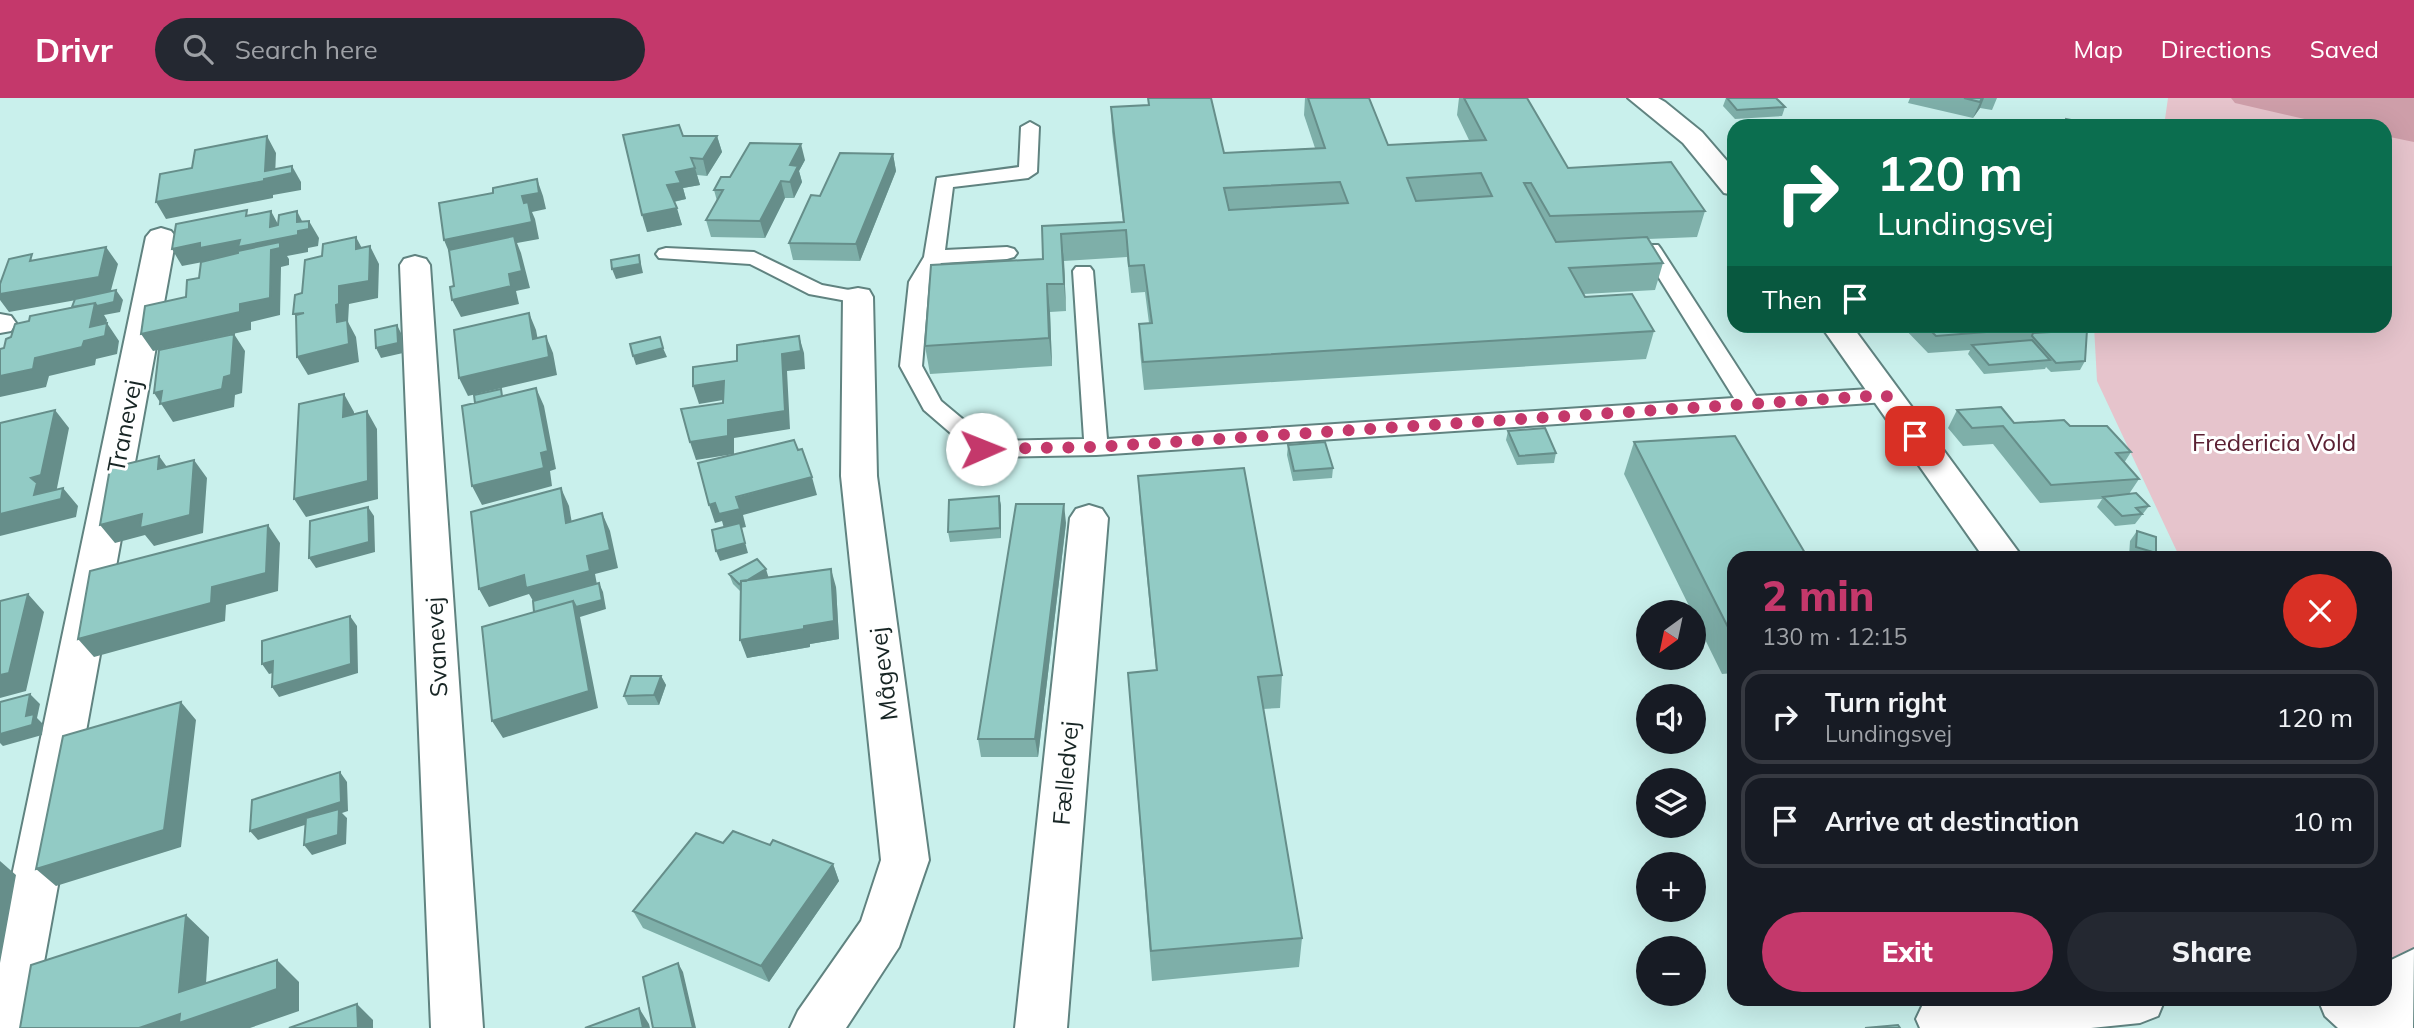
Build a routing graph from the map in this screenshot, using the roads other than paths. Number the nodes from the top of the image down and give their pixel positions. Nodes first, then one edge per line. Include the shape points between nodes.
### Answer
1 (1641, 98) edge
2 (1030, 127) dead end
3 (1727, 178) edge
4 (161, 237) dead end
5 (1651, 249) edge
6 (1007, 253) dead end
7 (667, 254) dead end
8 (934, 257) junction
9 (415, 265) dead end
10 (1083, 271) edge
11 (858, 297) joint
12 (1841, 333) edge
13 (1886, 395) junction
14 (1749, 404) junction
15 (1096, 447) junction
16 (1089, 518) dead end
17 (1999, 551) edge
18 (2414, 972) edge
19 (2392, 993) edge
20 (2071, 1006) edge
21 (2350, 1006) edge
22 (2390, 1006) edge
23 (1942, 1019) dead end
24 (6, 1028) edge
25 (457, 1028) edge
26 (817, 1028) edge
27 (1041, 1028) edge
28 (2374, 1028) edge
29 (2387, 1028) edge

1 - 3 street via 1700,143
2 - 8 lane via 1028,172 944,182
4 - 24 street, Tranevej
5 - 14 lane
6 - 8 lane
7 - 11 lane via 754,258 816,290
8 - 15 lane via 919,282 911,366 932,405 982,449
9 - 25 street, Svanevej
10 - 15 lane
11 - 26 street, Mågevej via 859,476 905,860 881,932
12 - 13 street
13 - 14 lane
13 - 17 street
14 - 15 lane
16 - 27 street, Fælledvej
18 - 19 street via 2393,986
20 - 23 street
21 - 28 street
22 - 29 street

